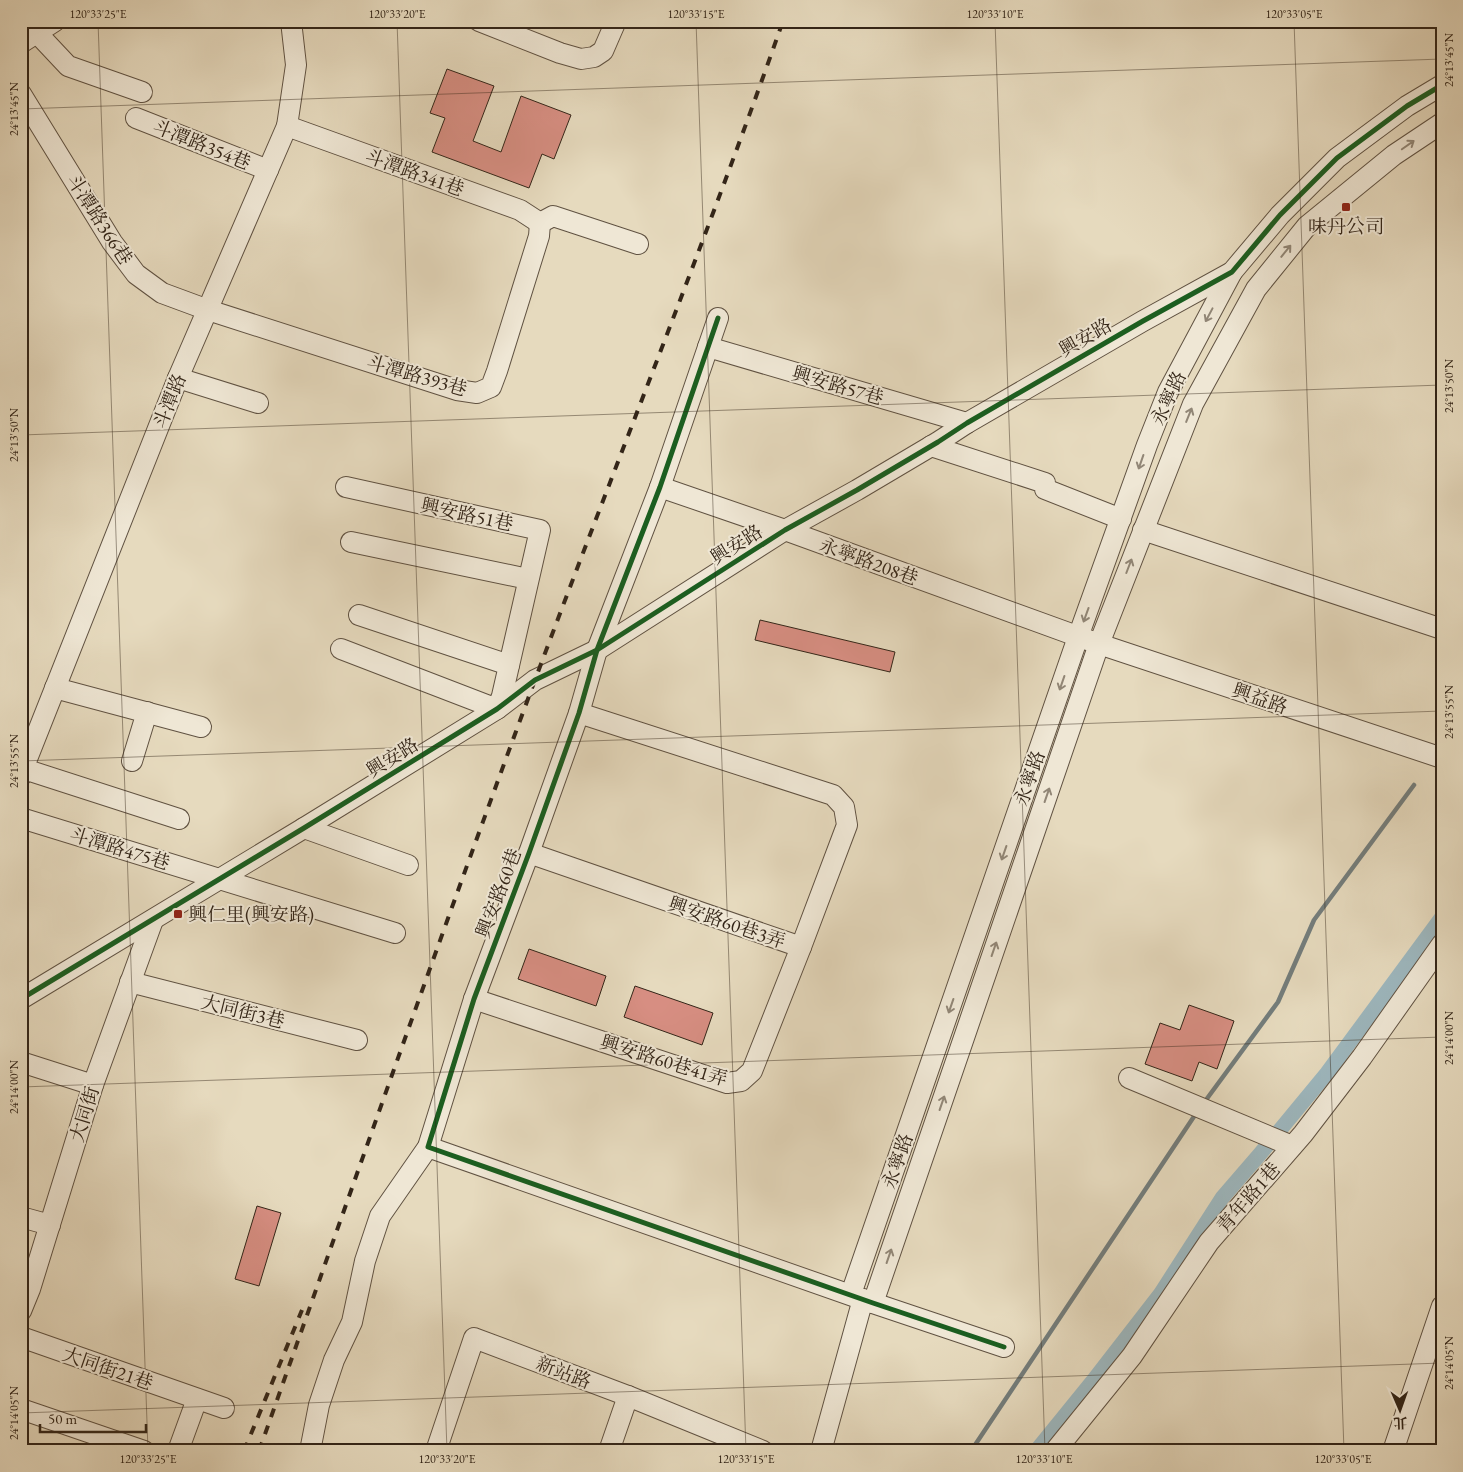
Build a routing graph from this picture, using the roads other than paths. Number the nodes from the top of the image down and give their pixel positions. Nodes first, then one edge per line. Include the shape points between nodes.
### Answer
1 (55, 21) edge
2 (291, 21) edge
3 (479, 21) edge
4 (616, 21) edge
5 (29, 38) edge
6 (1442, 85) edge
7 (142, 92) dead end
8 (21, 94) edge
9 (136, 118) dead end
10 (1442, 123) edge
11 (287, 126) junction
12 (268, 170) junction
13 (540, 223) junction
14 (638, 244) dead end
15 (1232, 272) junction
16 (1256, 289) junction
17 (208, 310) junction
18 (718, 318) dead end
19 (708, 347) junction
20 (178, 378) junction
21 (258, 403) dead end
22 (967, 423) junction
23 (931, 446) junction
24 (346, 487) dead end
25 (660, 487) junction
26 (1121, 519) junction
27 (785, 530) junction
28 (1143, 530) junction
29 (351, 542) dead end
30 (528, 579) junction
31 (359, 615) dead end
32 (1442, 628) edge
33 (1078, 637) junction
34 (1099, 644) junction
35 (341, 649) dead end
36 (597, 650) junction
37 (509, 665) junction
38 (55, 688) junction
39 (498, 709) junction
40 (146, 712) junction
41 (579, 713) junction
42 (201, 727) dead end
43 (1442, 758) edge
44 (132, 761) dead end
45 (22, 771) edge
46 (21, 818) edge
47 (179, 819) dead end
48 (304, 828) junction
49 (529, 853) junction
50 (408, 865) dead end
51 (220, 878) junction
52 (153, 920) junction
53 (395, 933) dead end
54 (1442, 944) edge
55 (801, 947) junction
56 (130, 982) junction
57 (21, 998) edge
58 (474, 999) junction
59 (357, 1040) dead end
60 (21, 1062) edge
61 (1129, 1078) dead end
62 (93, 1086) junction
63 (1292, 1146) junction
64 (428, 1147) junction
65 (21, 1217) edge
66 (50, 1225) junction
67 (862, 1299) junction
68 (1442, 1306) edge
69 (21, 1311) edge
70 (21, 1337) edge
71 (1004, 1347) dead end
72 (628, 1396) junction
73 (197, 1399) junction
74 (21, 1408) edge
75 (224, 1408) dead end
76 (144, 1451) edge
77 (178, 1451) edge
78 (310, 1451) edge
79 (436, 1451) edge
80 (609, 1451) edge
81 (763, 1451) edge
82 (820, 1451) edge
83 (1056, 1451) edge
84 (1394, 1451) edge

1 - 5 street
2 - 11 street, 斗潭路 via 296,65
3 - 4 street via 581,59 594,57 603,51
5 - 7 street via 68,66
6 - 15 street, 興安路 via 1407,106 1337,158 1280,215
8 - 17 street, 斗潭路366巷 via 112,242 136,274 162,293
9 - 12 street, 斗潭路354巷
16 -> 10 street via 1307,226 1394,154
11 - 12 street, 斗潭路
11 - 13 street, 斗潭路341巷 via 520,210
12 - 17 street, 斗潭路
13 - 14 street via 553,216
13 - 17 street, 斗潭路393巷 via 540,236 498,371 491,387 477,393 457,390
15 - 16 street
15 - 22 street, 興安路
15 -> 26 street, 永寧路 via 1168,392
28 -> 16 street, 永寧路 via 1193,404
17 - 20 street, 斗潭路
18 - 19 street, 興安路60巷
19 - 22 street, 興安路57巷
19 - 25 street, 興安路60巷
20 - 21 street
20 - 38 street, 斗潭路
22 - 23 street, 興安路
23 - 26 street via 1045,483 1045,489
23 - 27 street, 興安路
24 - 30 street, 興安路51巷 via 540,530
25 - 27 street, 永寧路208巷
25 - 36 street, 興安路60巷
26 -> 33 street, 永寧路
27 - 33 street, 永寧路208巷
27 - 36 street, 興安路
28 - 32 street
34 -> 28 street, 永寧路
29 - 30 street
30 - 37 street, 興安路51巷
31 - 37 street
33 - 34 street, 興益路
33 -> 67 street, 永寧路
34 - 43 street, 興益路
67 -> 34 street, 永寧路
35 - 39 street
36 - 39 street, 興安路 via 535,680
36 - 41 street, 興安路60巷
37 - 39 street, 興安路51巷
38 - 40 street
38 - 45 street, 斗潭路
39 - 48 street, 興安路
40 - 42 street
40 - 44 street
41 - 49 street, 興安路60巷
41 - 55 street, 興安路60巷3弄 via 833,795 844,807 847,825
45 - 47 street
46 - 51 street, 斗潭路475巷
48 - 50 street
48 - 51 street, 興安路
49 - 55 street, 興安路60巷3弄
49 - 58 street, 興安路60巷
51 - 52 street, 興安路
51 - 53 street, 斗潭路475巷
52 - 56 street, 大同街
52 - 57 street, 興安路
54 - 63 street, 青年路1巷 via 1362,1057
55 - 58 street, 興安路60巷41弄 via 752,1071 740,1081 727,1083
56 - 59 street, 大同街3巷
56 - 62 street, 大同街
58 - 64 street, 興安路60巷
60 - 62 street
61 - 63 street
62 - 66 street, 大同街
63 - 83 street, 青年路1巷 via 1209,1242 1132,1356
64 - 67 street
64 - 78 street, 興安路60巷 via 380,1216 365,1261 352,1322 334,1360 319,1404
65 - 66 street
66 - 69 street, 大同街
67 - 71 street
67 - 82 street
68 - 84 street
70 - 73 street, 大同街21巷
72 - 79 street, 新站路 via 474,1338
72 - 80 street
72 - 81 street, 新站路
73 - 75 street, 大同街21巷
73 - 77 street
74 - 76 street

